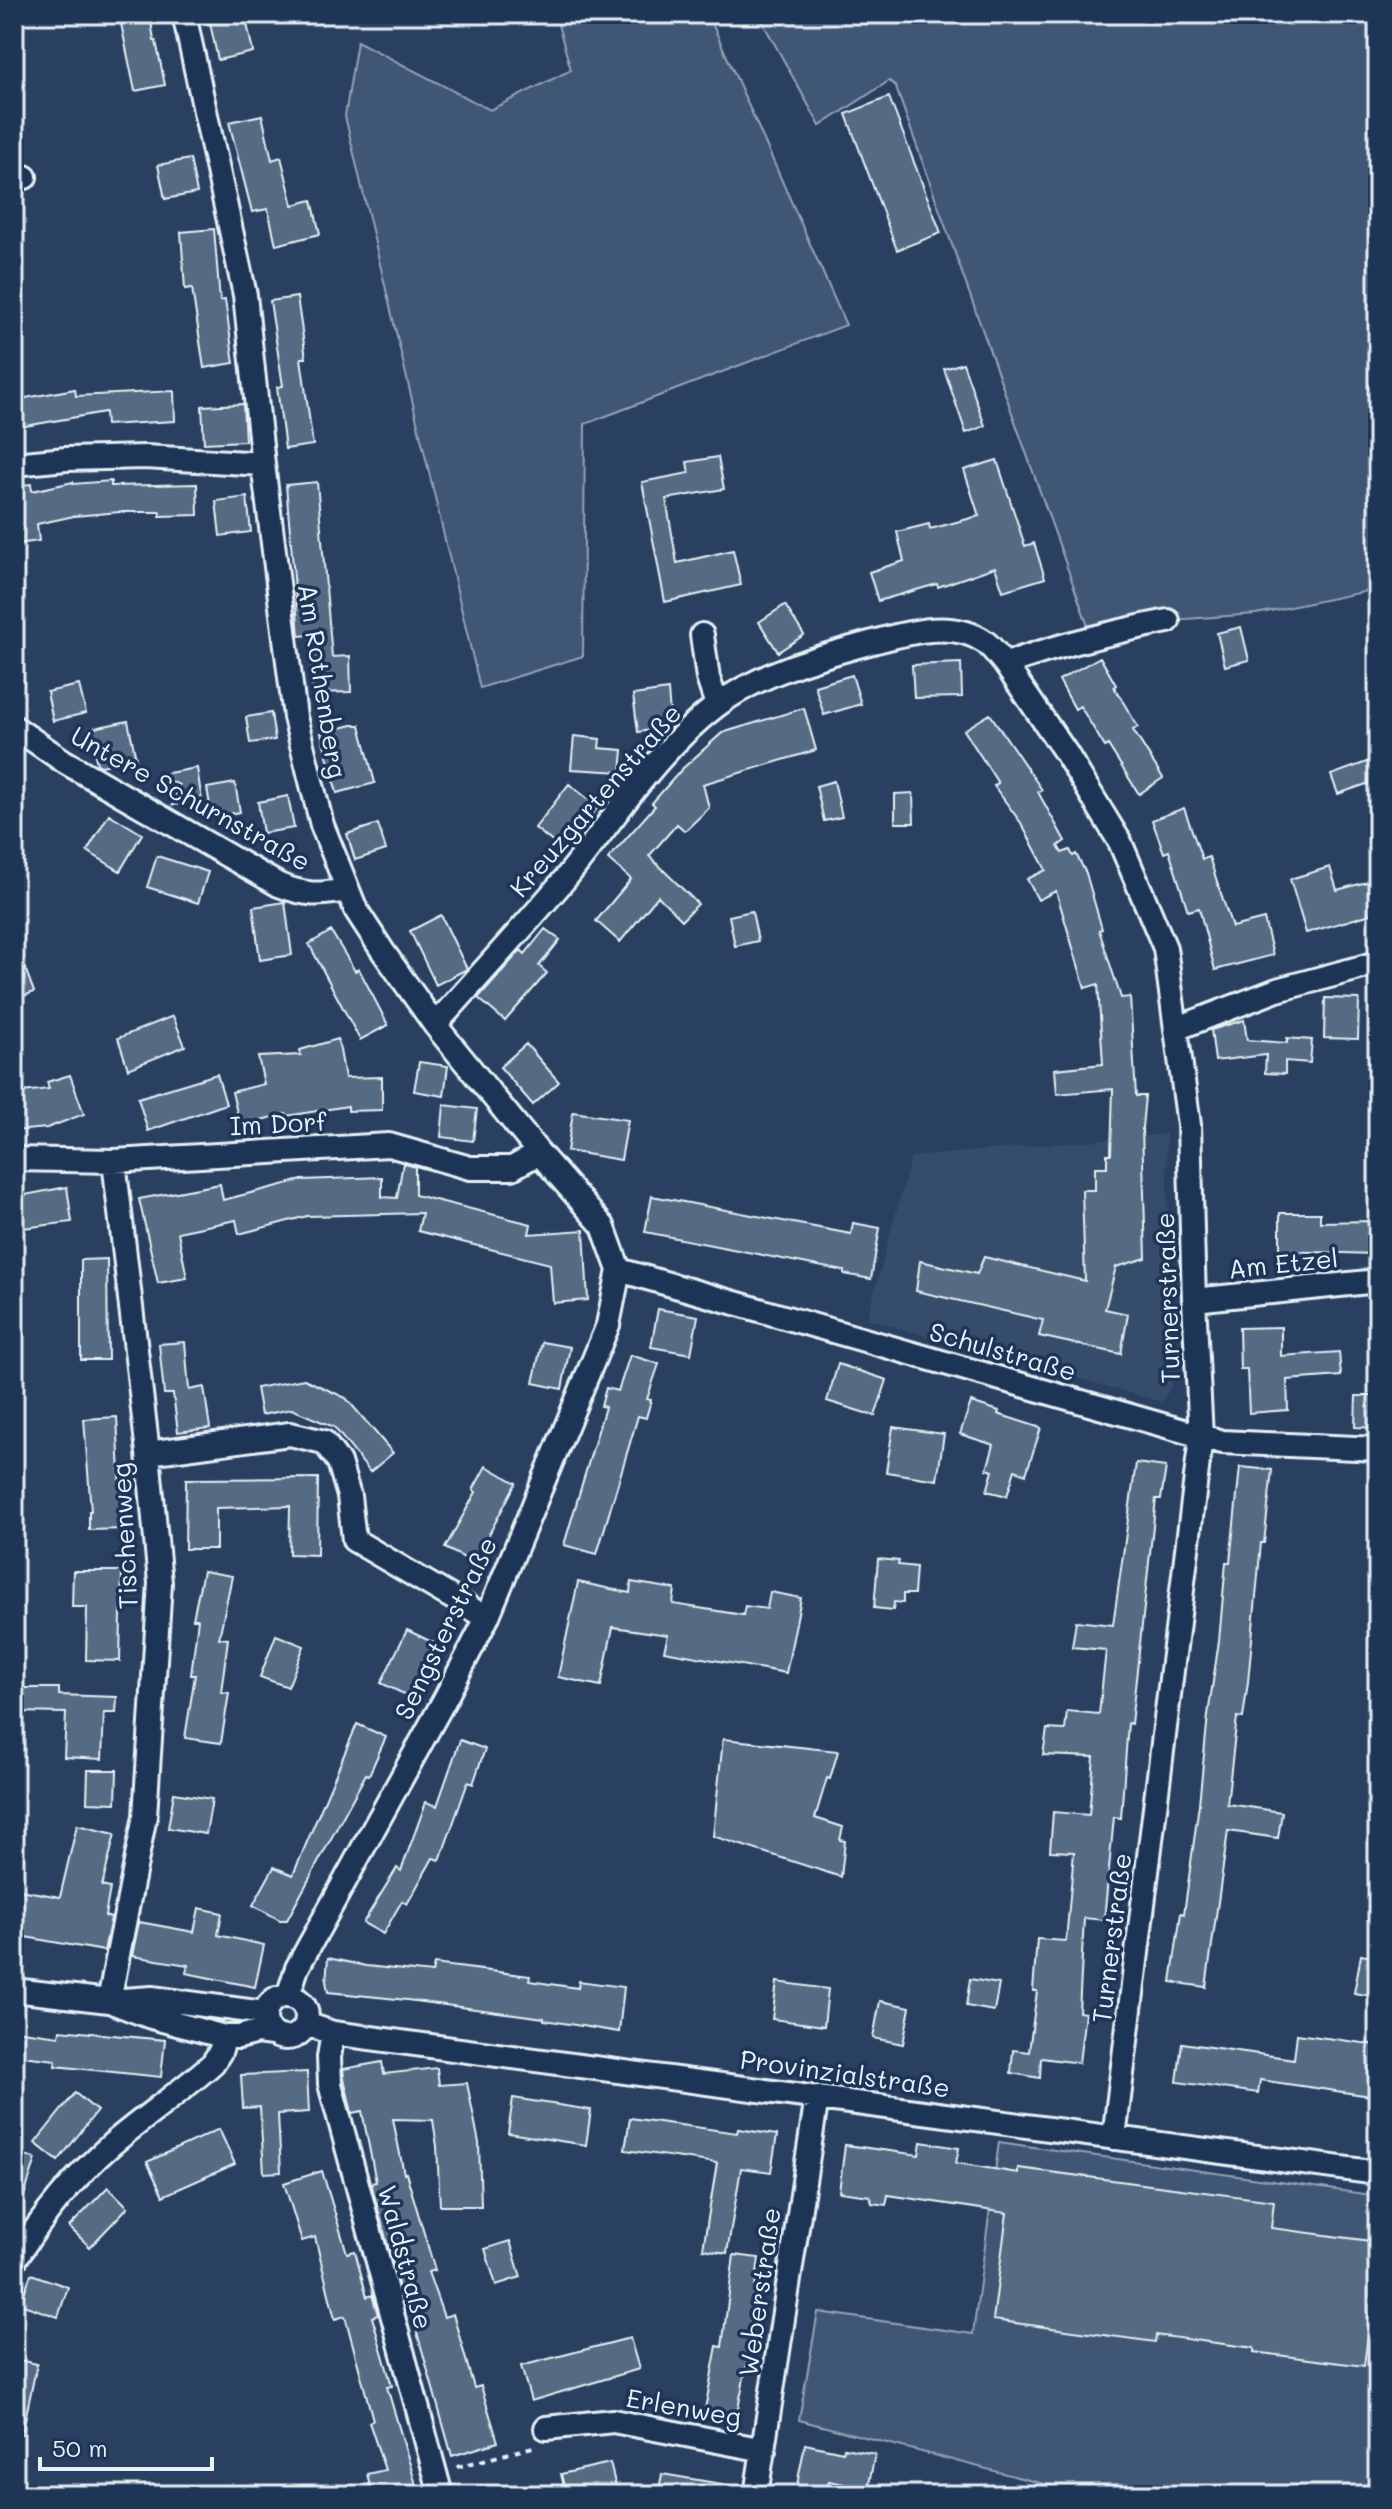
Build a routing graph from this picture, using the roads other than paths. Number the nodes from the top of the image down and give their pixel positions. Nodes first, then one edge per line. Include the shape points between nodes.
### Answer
1 (184, 14) edge
2 (14, 464) edge
3 (263, 464) junction
4 (1168, 621) dead end
5 (702, 635) dead end
6 (1005, 664) junction
7 (717, 705) junction
8 (14, 727) edge
9 (347, 890) junction
10 (1378, 963) edge
11 (435, 1025) junction
12 (1178, 1028) junction
13 (539, 1153) junction
14 (14, 1159) edge
15 (114, 1161) junction
16 (619, 1270) junction
17 (1378, 1281) edge
18 (1194, 1300) junction
19 (1201, 1437) junction
20 (1378, 1449) edge
21 (148, 1453) junction
22 (487, 1618) junction
23 (14, 1990) edge
24 (288, 1996) junction
25 (109, 2001) junction
26 (269, 2024) junction
27 (306, 2024) junction
28 (333, 2033) junction
29 (225, 2037) junction
30 (817, 2097) junction
31 (1114, 2138) junction
32 (1378, 2173) edge
33 (14, 2261) edge
34 (546, 2428) road end
35 (764, 2450) junction
36 (438, 2484) edge
37 (756, 2495) edge

1 - 3 street, Am Rothenberg via 245,295
2 - 3 street via 145,457
3 - 9 street, Am Rothenberg via 295,717 322,825
4 - 6 street via 1058,645
5 - 7 street
6 - 7 street, Kreuzgartenstraße via 969,633 926,631 786,669
6 - 12 street, Turnerstraße via 1120,842 1165,948
7 - 11 street, Kreuzgartenstraße via 658,761 565,879
8 - 9 street, Untere Schurnstraße via 279,885 302,894
9 - 11 street, Am Rothenberg
10 - 12 street via 1277,990
11 - 13 street, Am Rothenberg
12 - 18 street, Turnerstraße via 1189,1125
13 - 15 street, Im Dorf via 512,1168 470,1168 389,1145
13 - 16 street, Am Rothenberg via 603,1226
14 - 15 street, Im Dorf
15 - 21 street, Tischenweg
16 - 19 street, Schulstraße
16 - 22 street, Sengsterstraße via 608,1325
17 - 18 street, Am Etzel
18 - 19 street, Turnerstraße
19 - 20 street, Schulstraße via 1249,1445
19 - 31 street, Turnerstraße
21 - 22 street via 290,1434 324,1442 339,1462 354,1540
21 - 25 street, Tischenweg via 160,1583 145,1816
22 - 24 street, Sengsterstraße via 297,1968
23 - 25 street
24 - 26 street via 270,2003
24 - 27 street via 304,2005
25 - 26 street via 152,1998
25 - 29 street
26 - 27 street via 285,2039
26 - 29 street via 257,2032
27 - 28 street, Provinzialstraße
28 - 30 street, Provinzialstraße
28 - 36 street, Waldstraße via 330,2084
29 - 33 street via 213,2063 110,2146 69,2188
30 - 31 street, Provinzialstraße
30 - 35 street, Weberstraße
31 - 32 street, Provinzialstraße
34 - 35 street, Erlenweg via 613,2421
35 - 37 street, Weberstraße

